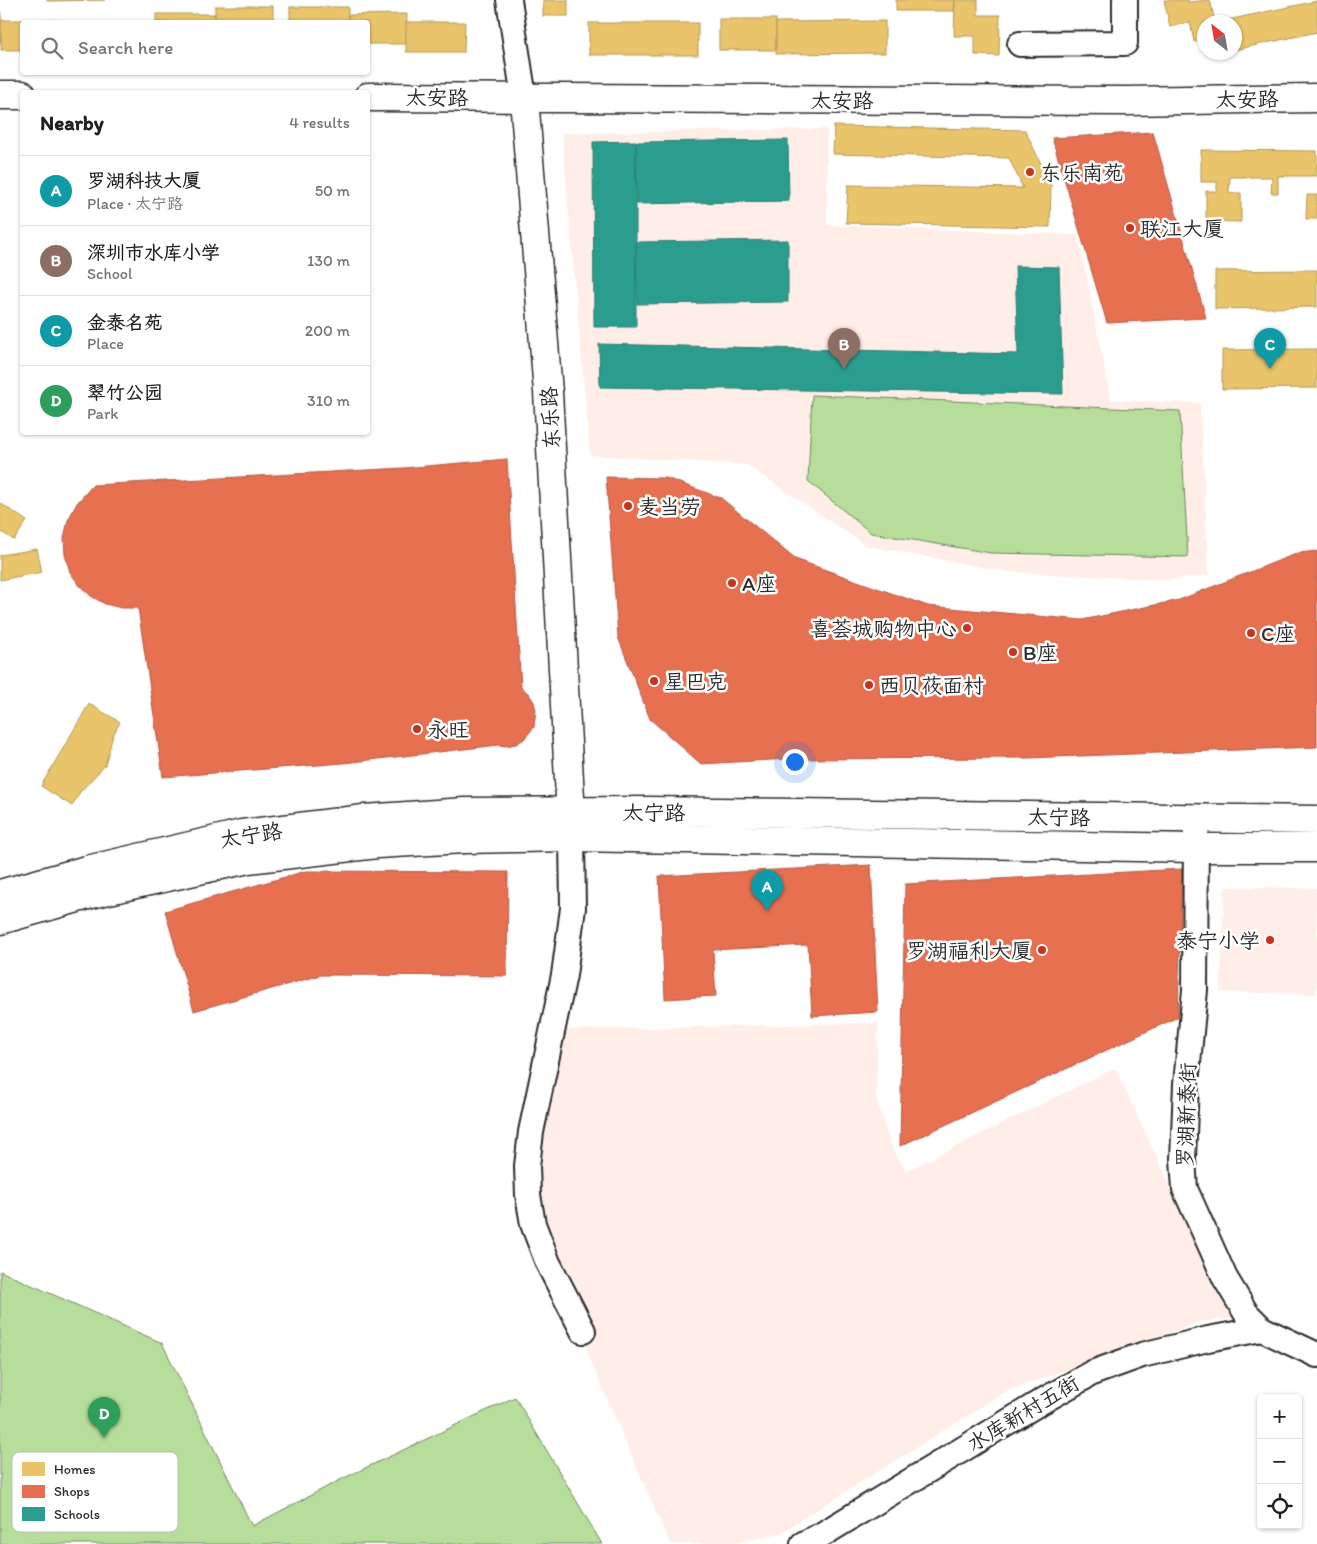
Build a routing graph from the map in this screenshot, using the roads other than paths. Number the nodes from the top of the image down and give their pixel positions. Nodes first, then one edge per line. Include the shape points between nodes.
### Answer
1 (509, 0) edge
2 (1125, 0) edge
3 (1020, 44) dead end
4 (0, 95) edge
5 (20, 95) edge
6 (370, 97) edge
7 (524, 98) junction
8 (1317, 98) edge
9 (1196, 819) junction
10 (1317, 820) edge
11 (571, 824) junction
12 (1196, 848) junction
13 (1317, 848) edge
14 (0, 894) edge
15 (0, 920) edge
16 (1262, 1329) junction
17 (583, 1331) dead end
18 (1317, 1355) edge
19 (803, 1544) edge

1 - 7 street, 东乐路
2 - 3 street via 1124,44
4 - 5 main road
6 - 7 main road, 太安路
7 - 8 main road, 太安路 via 1127,101
7 - 11 main road, 东乐路 via 548,392
9 - 10 main road, 太宁路
9 - 11 main road, 太宁路
9 - 12 street, 罗湖新泰街
11 - 12 main road, 太宁路
11 - 14 main road, 太宁路 via 456,813 242,834
11 - 15 main road, 太宁路 via 464,839 377,844 248,859 95,893
11 - 17 street via 573,908 564,975 531,1132 527,1166 533,1224 548,1263
12 - 13 main road, 太宁路
12 - 16 street, 罗湖新泰街 via 1195,990 1186,1084 1185,1189 1225,1278 1246,1313
16 - 18 street, 罗湖新泰街
16 - 19 street, 水库新村五街 via 1142,1355 1092,1373

